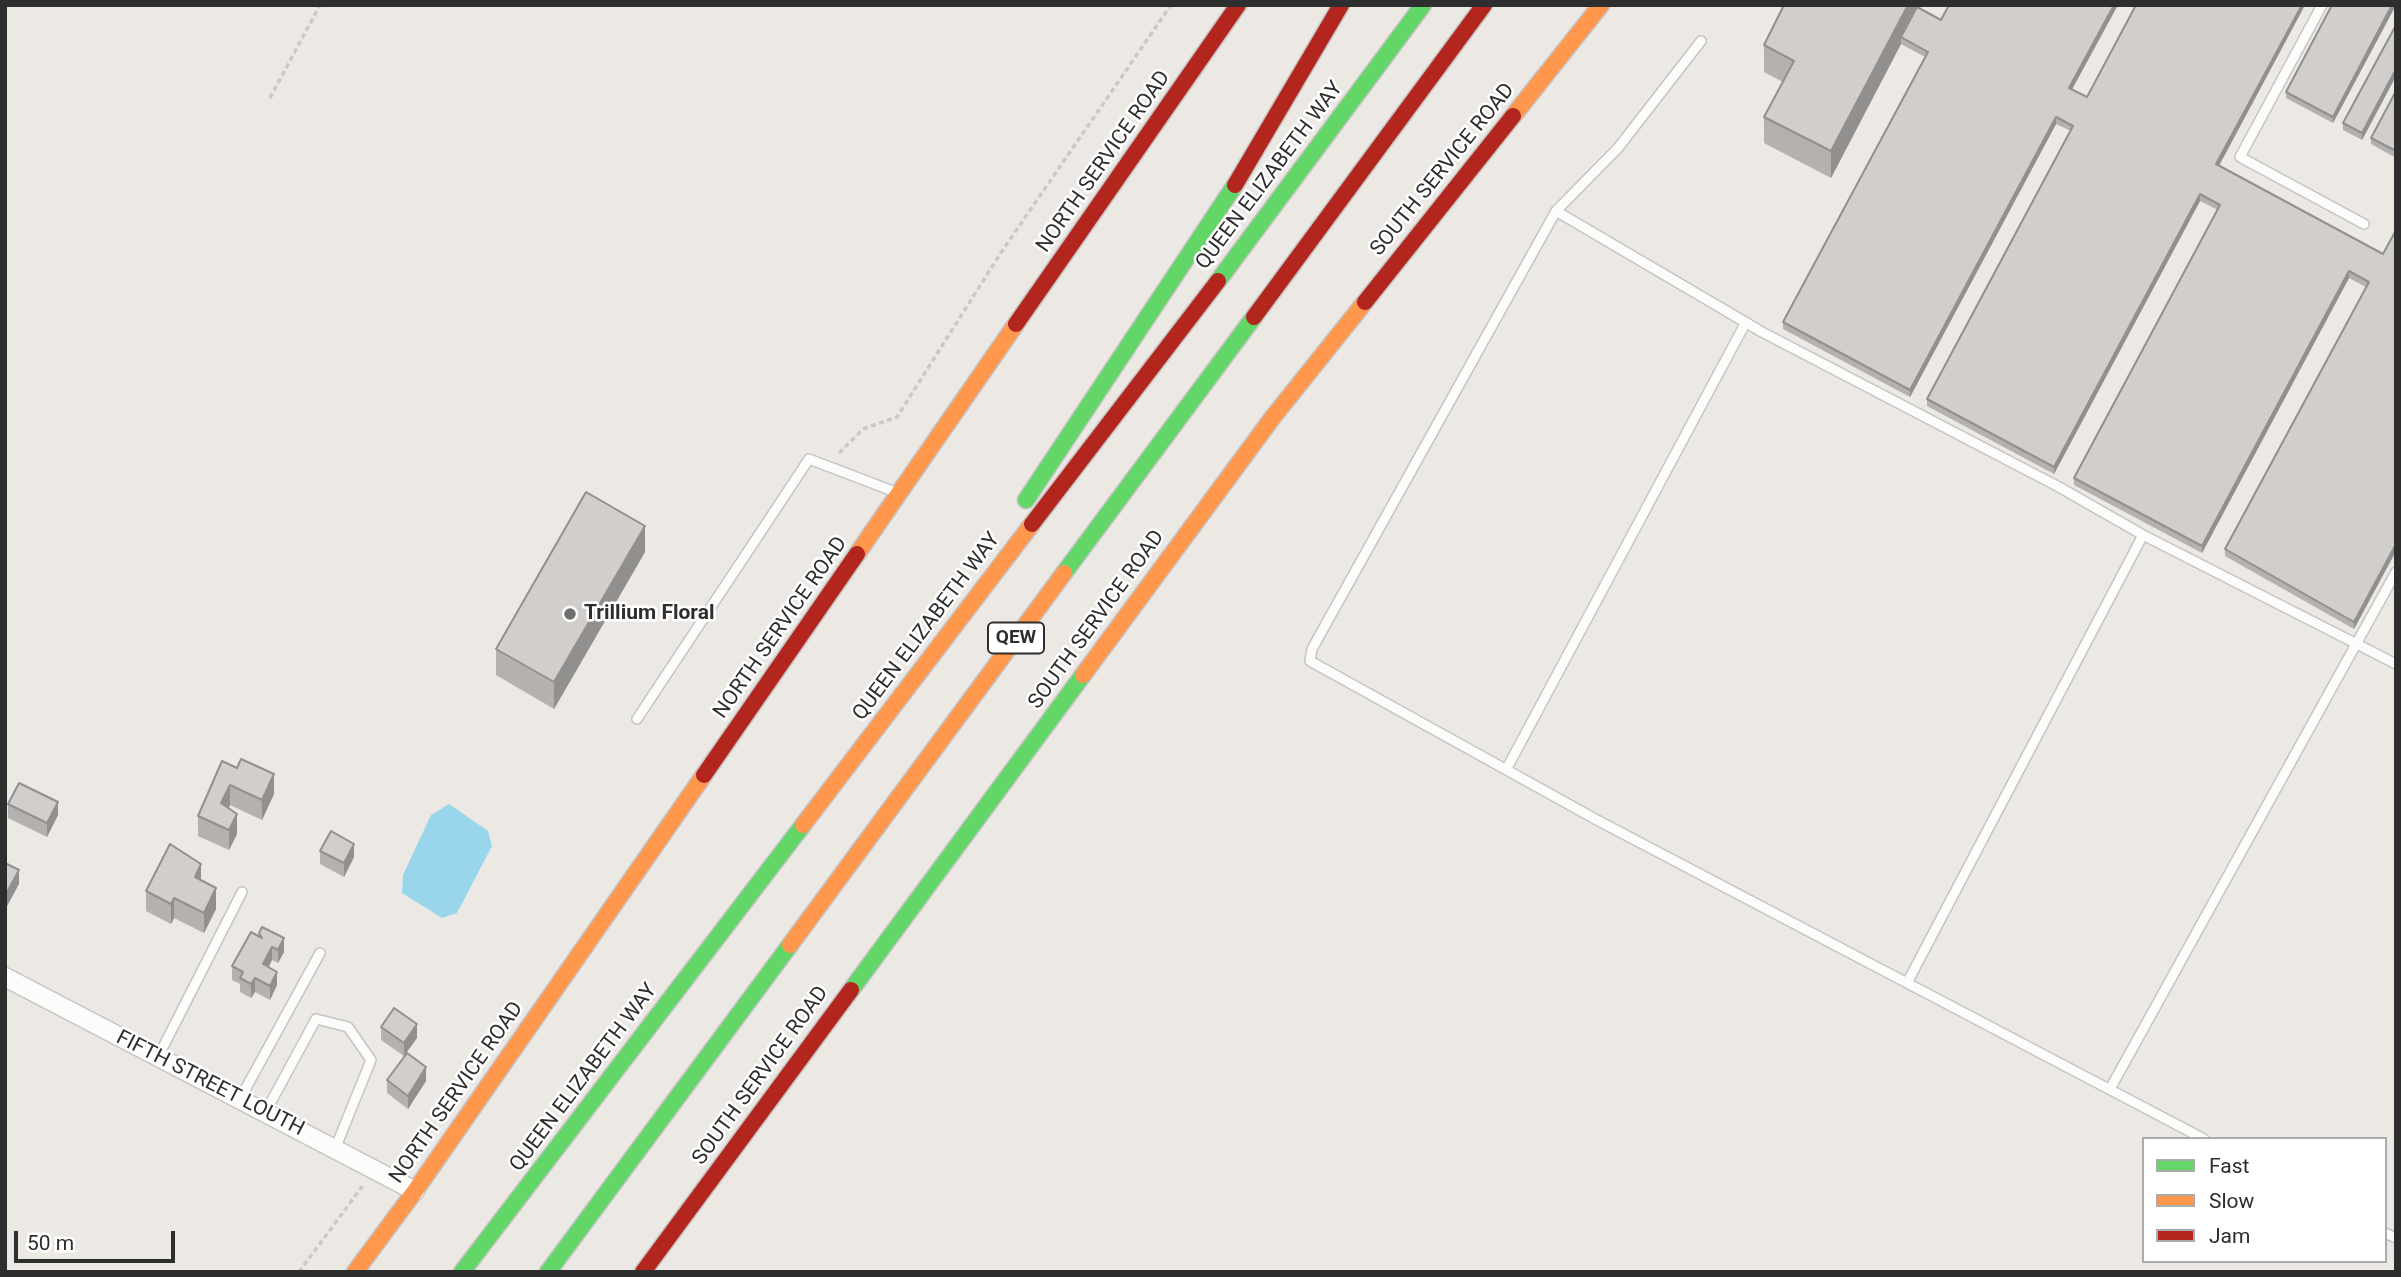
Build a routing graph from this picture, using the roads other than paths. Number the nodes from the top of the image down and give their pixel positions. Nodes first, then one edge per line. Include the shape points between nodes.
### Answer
1 (1238, 5) edge
2 (1341, 5) edge
3 (1423, 5) edge
4 (1484, 5) edge
5 (1601, 5) edge
6 (2322, 5) edge
7 (1701, 41) dead end
8 (1556, 211) junction
9 (2364, 224) dead end
10 (1746, 322) junction
11 (899, 494) junction
12 (2143, 535) junction
13 (2396, 572) edge
14 (2358, 643) junction
15 (2396, 664) edge
16 (637, 719) dead end
17 (861, 748) junction
18 (1507, 768) junction
19 (242, 892) dead end
20 (320, 953) dead end
21 (5, 978) edge
22 (1907, 983) junction
23 (158, 1057) junction
24 (2110, 1088) junction
25 (240, 1099) junction
26 (265, 1113) junction
27 (2200, 1137) edge
28 (335, 1149) junction
29 (415, 1191) junction
30 (355, 1272) edge
31 (462, 1272) edge
32 (548, 1272) edge
33 (643, 1272) edge

1 - 11 main road, NORTH SERVICE ROAD
2 - 17 main road via 1230,193
3 - 17 main road, QUEEN ELIZABETH WAY / QEW
4 - 32 main road, QEW
5 - 33 main road, SOUTH SERVICE ROAD via 1273,417
6 - 9 lane via 2239,157
7 - 8 lane via 1618,148
8 - 10 lane
8 - 18 lane via 1312,649 1310,661
10 - 12 lane
10 - 18 lane
11 - 16 lane via 809,459
11 - 29 main road, NORTH SERVICE ROAD
12 - 14 lane
12 - 22 lane
13 - 14 lane
14 - 15 lane
14 - 24 lane
17 - 31 main road, QUEEN ELIZABETH WAY / QEW
18 - 22 lane
19 - 23 lane
20 - 25 lane
21 - 23 street, FIFTH STREET LOUTH
22 - 24 lane
23 - 25 street, FIFTH STREET LOUTH
24 - 27 lane
25 - 26 street, FIFTH STREET LOUTH
26 - 28 street, FIFTH STREET LOUTH
26 - 28 lane via 316,1019 348,1027 370,1060
28 - 29 street, FIFTH STREET LOUTH
29 - 30 main road, NORTH SERVICE ROAD

